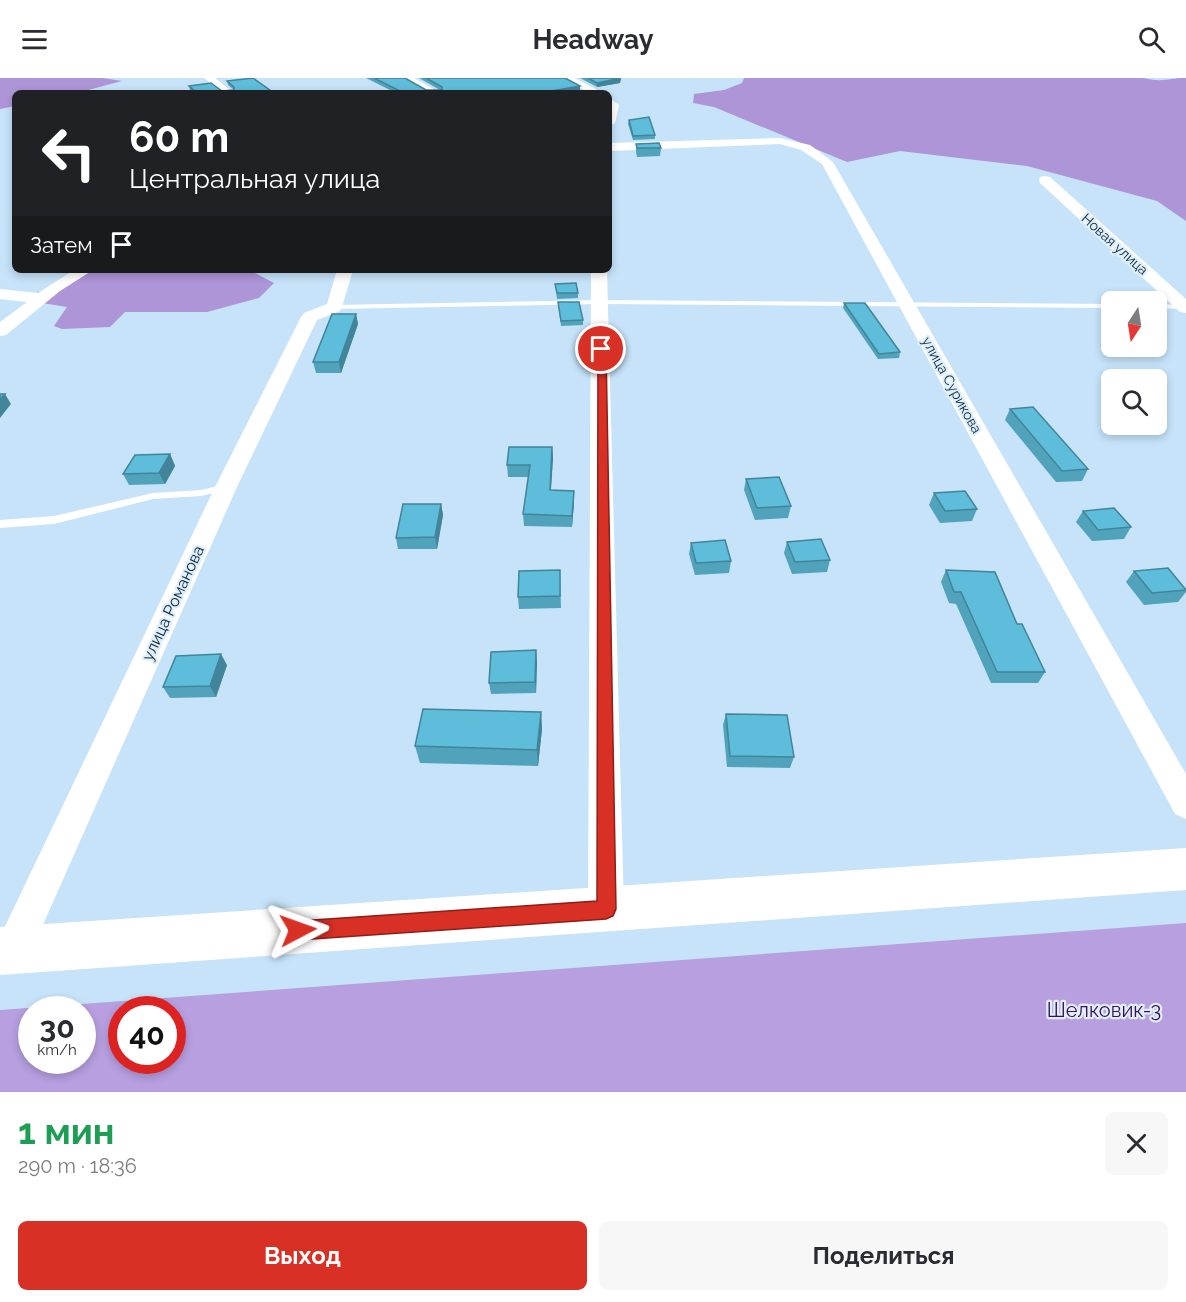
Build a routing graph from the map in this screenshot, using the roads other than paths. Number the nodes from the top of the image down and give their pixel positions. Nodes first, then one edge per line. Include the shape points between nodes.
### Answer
1 (209, 78) edge
2 (406, 78) edge
3 (567, 78) edge
4 (225, 90) edge
5 (430, 90) edge
6 (592, 90) edge
7 (612, 147) edge
8 (1044, 180) dead end
9 (80, 273) edge
10 (344, 273) edge
11 (599, 273) edge
12 (0, 294) edge
13 (41, 298) junction
14 (601, 302) junction
15 (907, 305) junction
16 (1101, 306) edge
17 (1167, 306) edge
18 (334, 307) junction
19 (1185, 307) edge
20 (0, 331) edge
21 (226, 487) junction
22 (0, 524) edge
23 (1186, 804) edge
24 (1186, 869) edge
25 (606, 909) junction
26 (7, 950) edge

1 - 4 street
2 - 5 street
3 - 6 street
7 - 15 street, улица Сурикова via 780,141 799,144 818,154 827,162
8 - 19 street, Новая улица
9 - 13 street
10 - 18 street
11 - 14 street
12 - 13 street
13 - 20 street
14 - 15 lane
14 - 18 lane
14 - 25 street
15 - 16 lane
15 - 23 street, улица Сурикова
17 - 19 lane
18 - 21 street, улица Романова via 310,317
21 - 22 lane via 153,496 54,520
21 - 26 street, улица Романова
24 - 25 street
25 - 26 street

